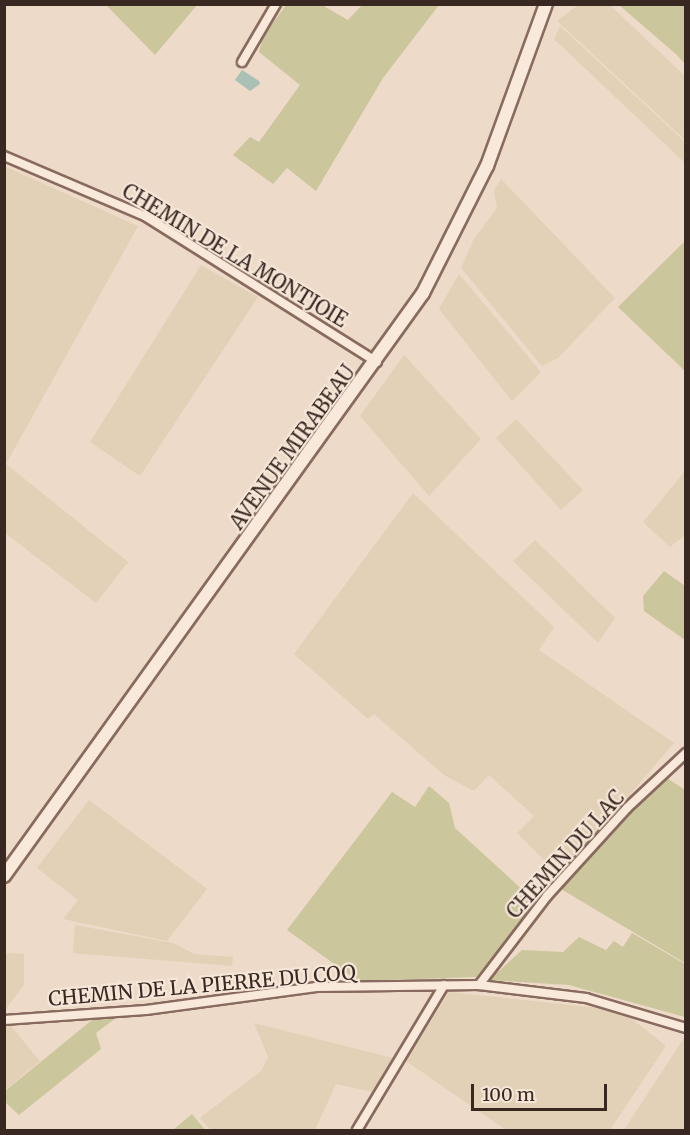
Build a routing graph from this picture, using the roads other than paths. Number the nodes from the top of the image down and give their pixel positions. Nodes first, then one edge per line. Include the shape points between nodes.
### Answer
1 (276, 4) edge
2 (546, 4) edge
3 (242, 62) dead end
4 (4, 156) edge
5 (377, 362) junction
6 (686, 753) edge
7 (4, 876) edge
8 (444, 985) junction
9 (479, 985) junction
10 (4, 1020) edge
11 (686, 1028) edge
12 (357, 1131) edge

1 - 3 street
2 - 5 main road, AVENUE MIRABEAU via 462,221
4 - 5 street, CHEMIN DE LA MONTJOIE via 145,216
5 - 7 main road, AVENUE MIRABEAU
6 - 9 street, CHEMIN DU LAC via 627,808 548,896
8 - 9 street, CHEMIN DE LA PIERRE DU COQ
8 - 10 street, CHEMIN DE LA PIERRE DU COQ via 316,987 146,1010
8 - 12 street
9 - 11 street, CHEMIN DE LA PIERRE DU COQ via 586,998

